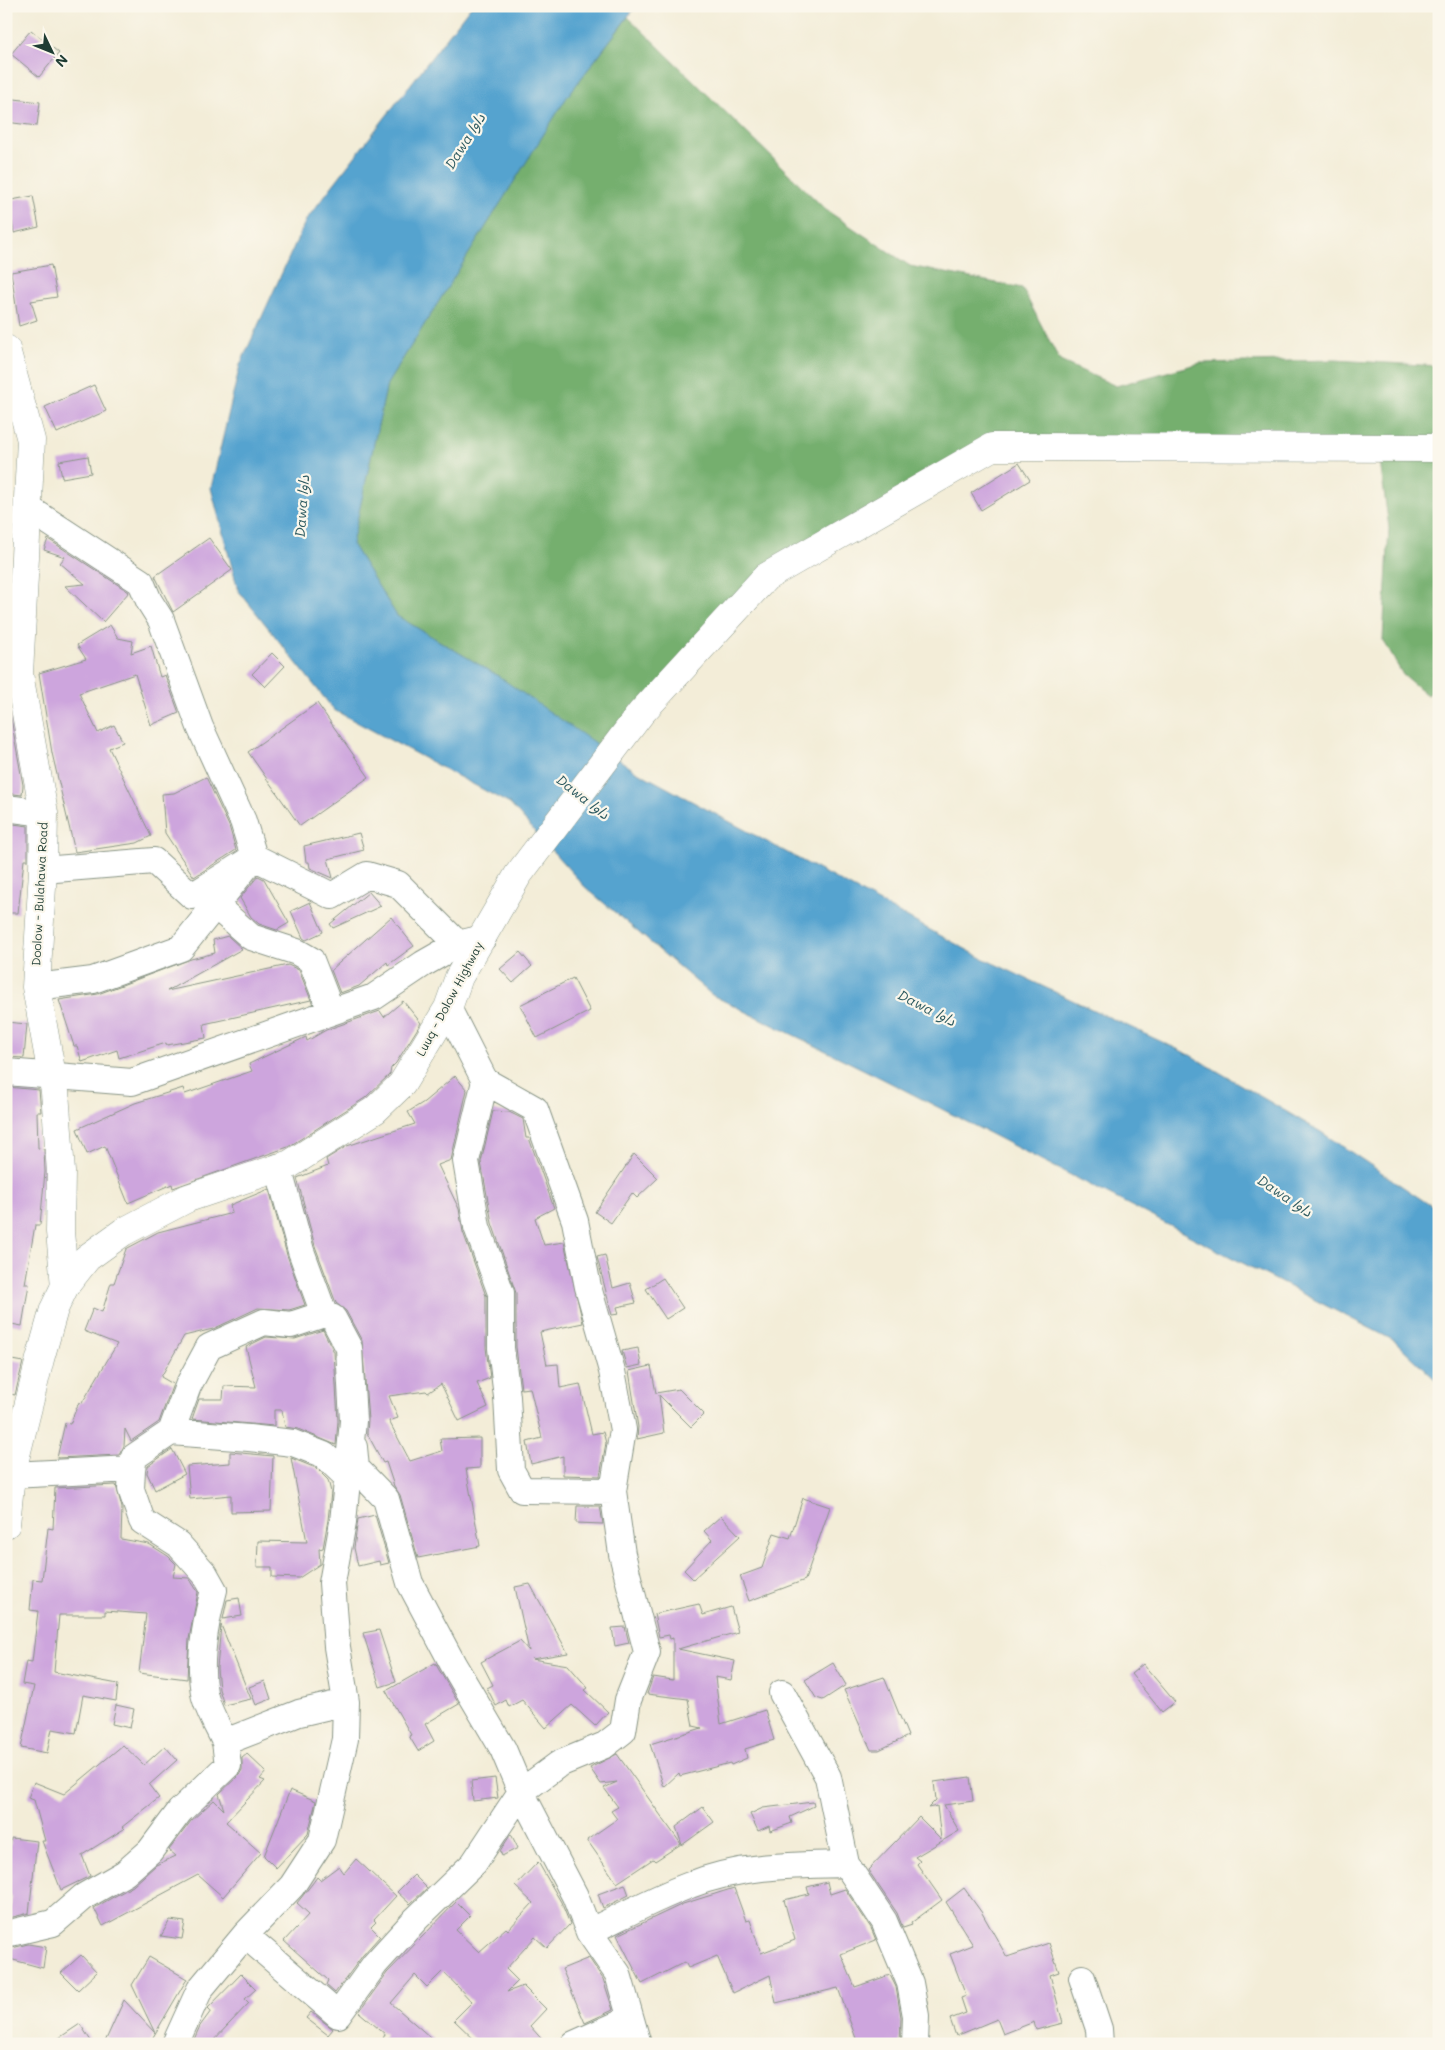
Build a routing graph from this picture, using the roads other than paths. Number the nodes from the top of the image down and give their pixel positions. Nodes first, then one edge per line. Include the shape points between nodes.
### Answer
1 (6, 350) edge
2 (1439, 448) edge
3 (28, 508) junction
4 (6, 633) edge
5 (19, 674) junction
6 (6, 808) edge
7 (44, 812) junction
8 (254, 857) junction
9 (43, 870) junction
10 (216, 906) junction
11 (471, 941) junction
12 (36, 987) junction
13 (448, 1008) junction
14 (331, 1011) junction
15 (6, 1072) edge
16 (52, 1076) junction
17 (485, 1081) junction
18 (278, 1167) junction
19 (65, 1286) junction
20 (324, 1314) junction
21 (353, 1421) junction
22 (171, 1432) junction
23 (132, 1469) junction
24 (346, 1477) junction
25 (613, 1491) junction
26 (8, 1499) edge
27 (782, 1694) dead end
28 (346, 1702) junction
29 (225, 1742) junction
30 (521, 1792) junction
31 (846, 1864) junction
32 (589, 1932) junction
33 (6, 1934) edge
34 (245, 1935) junction
35 (1082, 1978) dead end
36 (630, 2019) junction
37 (175, 2044) edge
38 (574, 2044) edge
39 (638, 2044) edge
40 (914, 2044) edge
41 (1100, 2044) edge

1 - 3 main road, Doolow - Bulahawa Road via 31,440
2 - 11 main road, Luuq - Dolow Highway via 992,447 766,576 640,713
3 - 5 main road, Doolow - Bulahawa Road
3 - 8 street via 141,582 161,620 200,727 243,821
4 - 5 street
5 - 7 main road, Doolow - Bulahawa Road
6 - 7 street
7 - 9 main road, Doolow - Bulahawa Road
8 - 9 street via 192,896 154,860
8 - 10 street
8 - 11 street via 332,896 368,875 398,884
9 - 12 main road, Doolow - Bulahawa Road
10 - 12 street via 181,948 93,980
10 - 14 street via 251,937 312,960
11 - 13 main road, Luuq - Dolow Highway
11 - 14 street via 423,964 374,996
12 - 16 main road, Doolow - Bulahawa Road
13 - 17 street
13 - 18 main road, Luuq - Dolow Highway via 402,1084 375,1110 290,1164
14 - 16 street via 132,1082
15 - 16 street
16 - 19 main road, Doolow - Bulahawa Road via 62,1172 60,1232
17 - 25 street via 535,1109 574,1221 588,1287 612,1371 623,1430
17 - 25 street via 466,1162 477,1227 501,1293 501,1348 511,1470 522,1490
18 - 19 main road, Luuq - Dolow Highway via 188,1198 123,1232 88,1258
18 - 20 street via 301,1250
19 - 26 main road, Luuq - Dolow Highway via 54,1309 42,1351
20 - 21 street via 333,1318 349,1348
20 - 22 street via 291,1325 264,1322 209,1347 188,1386
21 - 24 street
21 - 30 street via 356,1468 386,1498 410,1584 504,1749
22 - 23 street via 134,1456
22 - 24 street via 293,1443 324,1456
23 - 26 street
23 - 29 street via 131,1489 142,1521 178,1544 205,1574 214,1590 203,1644 204,1693
24 - 28 street via 343,1522 332,1583 337,1647
25 - 30 street via 622,1554 647,1652 628,1700 623,1731 605,1745 559,1764
27 - 31 street via 828,1777
28 - 29 street via 299,1713
28 - 34 street via 345,1738 322,1840 292,1886
29 - 33 street via 228,1765 180,1811 150,1851 125,1873 83,1897 54,1923
30 - 32 street
30 - 34 street via 474,1863 375,1964 338,2015
31 - 32 street via 772,1866 739,1871 691,1884
31 - 40 street via 884,1921 910,1983 916,2016
32 - 36 street via 618,1974
34 - 37 street via 200,1989
35 - 41 street via 1099,2029
36 - 38 street
36 - 39 street

